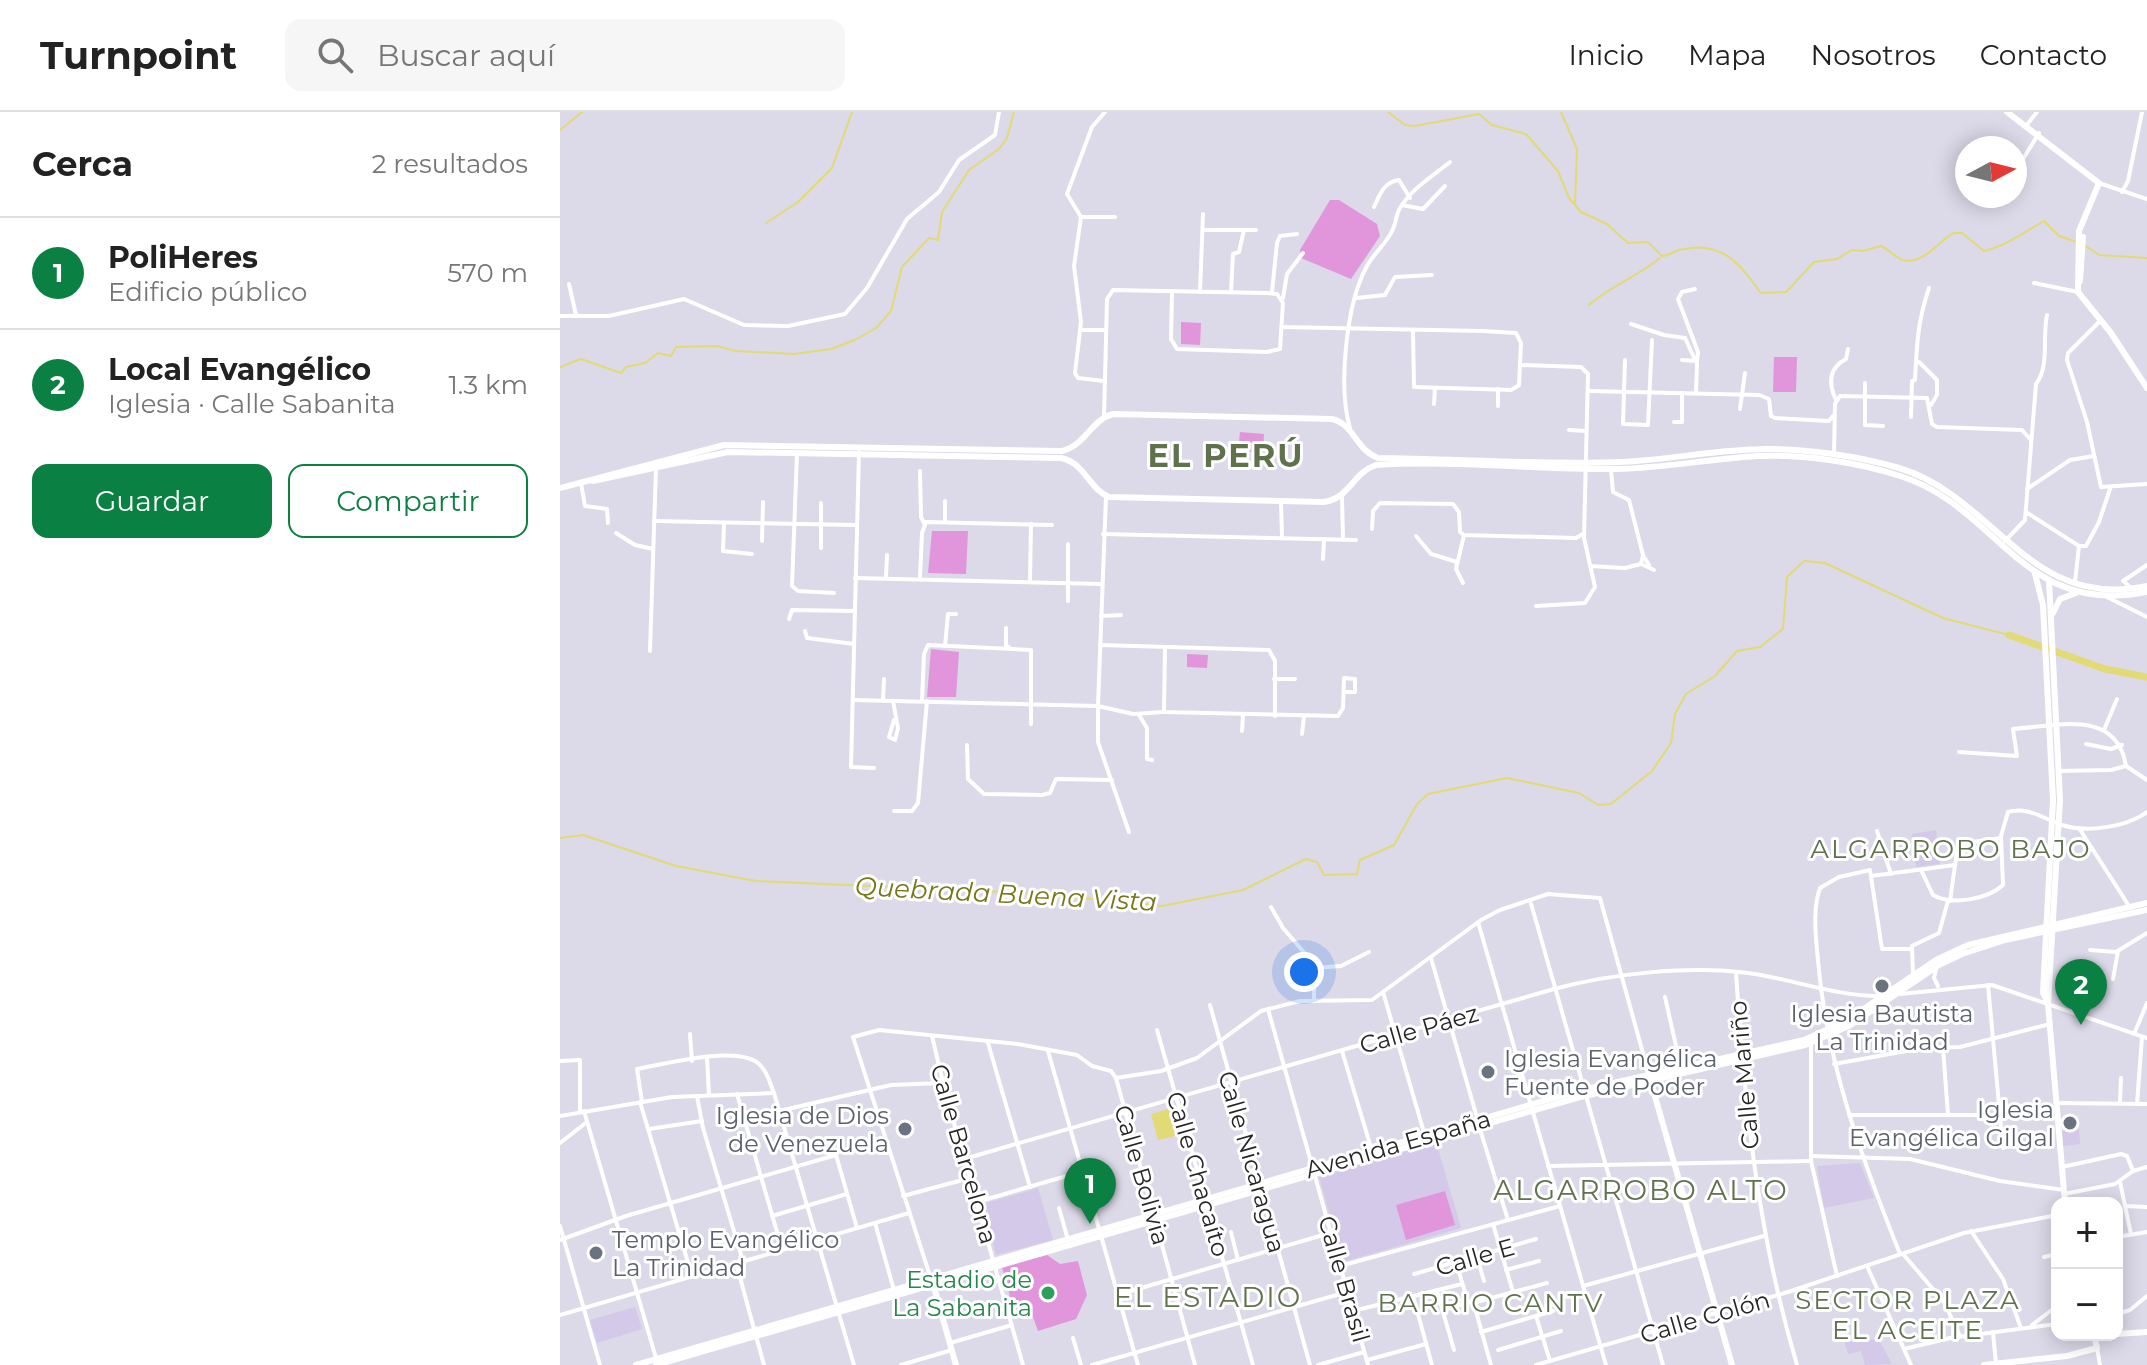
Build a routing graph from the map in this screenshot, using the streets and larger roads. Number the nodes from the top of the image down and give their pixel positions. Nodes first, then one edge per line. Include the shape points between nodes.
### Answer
1 (999, 112) edge
2 (1105, 112) edge
3 (2007, 112) edge
4 (2037, 112) edge
5 (2142, 112) edge
6 (2026, 126) junction
7 (2039, 133) junction
8 (2027, 152) edge
9 (1450, 162) dead end
10 (2099, 183) junction
11 (1445, 186) dead end
12 (2122, 192) junction
13 (1410, 198) junction
14 (2147, 199) edge
15 (1402, 205) junction
16 (1374, 207) dead end
17 (1203, 214) dead end
18 (1081, 217) junction
19 (1115, 217) dead end
20 (1202, 230) junction
21 (1244, 230) junction
22 (1256, 230) dead end
23 (1297, 234) dead end
24 (1303, 253) dead end
25 (1432, 275) dead end
26 (2034, 283) dead end
27 (569, 284) dead end
28 (1929, 288) dead end
29 (1695, 289) dead end
30 (1172, 291) junction
31 (1200, 292) junction
32 (1231, 292) junction
33 (2078, 292) junction
34 (1272, 293) junction
35 (1356, 298) junction
36 (1282, 300) junction
37 (2047, 315) dead end
38 (560, 316) edge
39 (578, 317) junction
40 (2101, 320) junction
41 (1631, 324) dead end
42 (1282, 327) junction
43 (1350, 328) junction
44 (1080, 330) junction
45 (1106, 330) junction
46 (1413, 330) junction
47 (1652, 340) dead end
48 (1848, 349) dead end
49 (1846, 359) junction
50 (1625, 360) dead end
51 (1682, 360) dead end
52 (1697, 361) junction
53 (1919, 362) junction
54 (1853, 364) dead end
55 (1521, 365) junction
56 (1745, 373) dead end
57 (1104, 381) junction
58 (1865, 383) dead end
59 (1435, 388) junction
60 (2147, 388) edge
61 (1498, 389) junction
62 (1588, 391) junction
63 (1623, 392) junction
64 (1648, 392) junction
65 (1682, 393) junction
66 (1696, 393) junction
67 (1741, 394) junction
68 (1866, 396) junction
69 (1911, 397) junction
70 (1836, 400) junction
71 (1434, 404) dead end
72 (1931, 405) junction
73 (1498, 406) dead end
74 (1740, 409) dead end
75 (1104, 417) junction
76 (1911, 417) dead end
77 (1674, 422) dead end
78 (1832, 423) junction
79 (1883, 426) dead end
80 (1569, 430) dead end
81 (1587, 431) junction
82 (1352, 435) junction
83 (2031, 440) junction
84 (859, 451) junction
85 (797, 453) junction
86 (1834, 456) junction
87 (2094, 456) junction
88 (1586, 465) junction
89 (656, 468) junction
90 (1612, 469) junction
91 (920, 471) dead end
92 (583, 482) junction
93 (2147, 484) edge
94 (560, 488) edge
95 (2027, 489) junction
96 (2110, 489) junction
97 (1106, 496) junction
98 (1342, 497) junction
99 (945, 501) dead end
100 (1281, 501) junction
101 (763, 502) dead end
102 (821, 503) dead end
103 (2026, 512) junction
104 (654, 521) junction
105 (945, 522) junction
106 (608, 523) dead end
107 (724, 523) junction
108 (763, 524) junction
109 (793, 524) junction
110 (924, 524) junction
111 (1031, 524) junction
112 (821, 525) junction
113 (856, 525) junction
114 (1052, 525) dead end
115 (1585, 527) junction
116 (1372, 529) dead end
117 (616, 533) dead end
118 (1103, 534) junction
119 (1464, 535) junction
120 (1416, 536) dead end
121 (1282, 538) junction
122 (1324, 539) junction
123 (1343, 539) junction
124 (1356, 540) dead end
125 (762, 541) dead end
126 (2005, 541) junction
127 (1068, 544) dead end
128 (2079, 546) junction
129 (821, 548) dead end
130 (653, 549) junction
131 (752, 554) dead end
132 (887, 555) dead end
133 (1643, 555) junction
134 (1323, 559) dead end
135 (1457, 562) junction
136 (1588, 564) junction
137 (1641, 564) junction
138 (1649, 565) junction
139 (2147, 565) edge
140 (1654, 570) dead end
141 (2037, 571) junction
142 (886, 577) junction
143 (920, 577) junction
144 (855, 578) junction
145 (2059, 579) junction
146 (1030, 580) junction
147 (1068, 581) junction
148 (2050, 582) junction
149 (1463, 583) dead end
150 (1100, 584) junction
151 (2075, 584) junction
152 (2147, 586) edge
153 (2132, 588) junction
154 (2042, 591) junction
155 (2147, 592) edge
156 (834, 593) dead end
157 (2103, 595) junction
158 (1068, 601) dead end
159 (1536, 606) dead end
160 (855, 611) junction
161 (956, 614) dead end
162 (1121, 615) dead end
163 (1101, 616) junction
164 (2052, 616) junction
165 (2147, 617) edge
166 (789, 619) dead end
167 (1006, 628) dead end
168 (805, 631) dead end
169 (2049, 642) junction
170 (854, 644) junction
171 (1100, 645) junction
172 (945, 646) junction
173 (1165, 647) junction
174 (1011, 648) junction
175 (650, 651) dead end
176 (884, 679) dead end
177 (1274, 679) junction
178 (1295, 679) dead end
179 (1344, 692) dead end
180 (2117, 699) dead end
181 (853, 700) junction
182 (883, 701) junction
183 (893, 701) junction
184 (925, 701) junction
185 (1032, 703) junction
186 (1098, 706) junction
187 (1164, 712) junction
188 (1133, 714) junction
189 (1243, 715) junction
190 (1275, 716) junction
191 (1304, 716) junction
192 (894, 720) dead end
193 (1031, 724) dead end
194 (2053, 726) junction
195 (2104, 730) junction
196 (1242, 731) dead end
197 (1302, 734) dead end
198 (2086, 744) dead end
199 (967, 745) dead end
200 (2122, 745) junction
201 (1959, 752) dead end
202 (1152, 760) dead end
203 (2126, 766) junction
204 (874, 768) dead end
205 (2058, 771) junction
206 (1112, 780) junction
207 (2147, 780) edge
208 (894, 811) dead end
209 (2147, 812) edge
210 (2056, 822) junction
211 (2079, 828) junction
212 (1877, 831) dead end
213 (1129, 832) dead end
214 (2001, 838) junction
215 (1955, 865) junction
216 (1921, 870) junction
217 (1871, 873) junction
218 (1891, 874) junction
219 (1530, 900) junction
220 (1949, 902) junction
221 (2147, 903) edge
222 (1271, 907) dead end
223 (2130, 907) junction
224 (2147, 910) edge
225 (1478, 922) junction
226 (2050, 927) junction
227 (2147, 933) edge
228 (1911, 949) junction
229 (2090, 950) dead end
230 (2118, 951) junction
231 (1369, 952) dead end
232 (1431, 958) junction
233 (1939, 965) junction
234 (1315, 968) junction
235 (1736, 972) junction
236 (1620, 975) junction
237 (1913, 975) junction
238 (2113, 979) dead end
239 (1988, 985) junction
240 (1940, 988) junction
241 (1554, 989) junction
242 (1821, 990) junction
243 (1383, 992) junction
244 (1882, 996) junction
245 (1894, 996) junction
246 (1665, 997) dead end
247 (1314, 1001) junction
248 (2147, 1003) edge
249 (1502, 1004) junction
250 (2048, 1004) junction
251 (1210, 1005) dead end
252 (1268, 1009) junction
253 (1449, 1020) junction
254 (2050, 1024) junction
255 (1157, 1030) dead end
256 (690, 1034) dead end
257 (1828, 1034) junction
258 (2134, 1034) junction
259 (932, 1036) junction
260 (1396, 1036) junction
261 (2145, 1038) edge
262 (1992, 1040) junction
263 (988, 1043) junction
264 (1218, 1043) junction
265 (1811, 1044) junction
266 (1943, 1048) junction
267 (1048, 1051) junction
268 (1342, 1051) junction
269 (707, 1058) junction
270 (1742, 1058) junction
271 (560, 1061) edge
272 (692, 1061) junction
273 (1834, 1064) junction
274 (1284, 1067) junction
275 (1681, 1068) junction
276 (1168, 1069) junction
277 (1116, 1078) junction
278 (1650, 1078) junction
279 (2121, 1078) dead end
280 (942, 1083) junction
281 (1230, 1083) junction
282 (867, 1090) junction
283 (774, 1093) junction
284 (1584, 1093) junction
285 (737, 1094) junction
286 (709, 1095) junction
287 (697, 1096) junction
288 (1177, 1098) junction
289 (641, 1102) junction
290 (2056, 1103) junction
291 (2120, 1103) junction
292 (2137, 1104) junction
293 (2147, 1104) edge
294 (1531, 1108) junction
295 (582, 1111) junction
296 (779, 1111) junction
297 (1124, 1113) junction
298 (1849, 1115) junction
299 (1948, 1115) junction
300 (1999, 1115) junction
301 (560, 1116) edge
302 (702, 1121) junction
303 (587, 1122) junction
304 (1479, 1123) junction
305 (648, 1129) junction
306 (1072, 1129) junction
307 (1425, 1136) junction
308 (560, 1143) edge
309 (1018, 1144) junction
310 (2003, 1148) dead end
311 (1372, 1151) junction
312 (1863, 1158) junction
313 (964, 1159) junction
314 (1811, 1159) junction
315 (1751, 1162) junction
316 (1675, 1164) junction
317 (1605, 1165) junction
318 (796, 1166) junction
319 (1548, 1166) junction
320 (2062, 1167) junction
321 (2147, 1167) edge
322 (1084, 1171) junction
323 (1314, 1171) junction
324 (2133, 1171) junction
325 (760, 1177) junction
326 (970, 1178) junction
327 (2120, 1182) junction
328 (1030, 1187) junction
329 (1260, 1187) junction
330 (721, 1188) junction
331 (2064, 1192) junction
332 (847, 1194) junction
333 (903, 1196) junction
334 (2064, 1197) edge
335 (977, 1202) junction
336 (1206, 1202) junction
337 (669, 1203) junction
338 (807, 1205) junction
339 (1560, 1206) junction
340 (2125, 1206) junction
341 (2147, 1207) edge
342 (1059, 1208) dead end
343 (909, 1213) junction
344 (772, 1216) junction
345 (2051, 1216) edge
346 (1154, 1218) junction
347 (616, 1220) junction
348 (1508, 1220) junction
349 (875, 1223) junction
350 (1493, 1224) junction
351 (560, 1226) edge
352 (857, 1228) junction
353 (1971, 1231) junction
354 (1231, 1232) dead end
355 (2147, 1232) edge
356 (1101, 1233) junction
357 (1331, 1233) junction
358 (2131, 1234) junction
359 (1764, 1236) junction
360 (2123, 1236) edge
361 (562, 1239) edge
362 (1536, 1239) dead end
363 (817, 1240) junction
364 (1068, 1240) junction
365 (1277, 1249) junction
366 (1500, 1249) junction
367 (782, 1250) junction
368 (1700, 1253) junction
369 (1901, 1254) junction
370 (2051, 1255) edge
371 (1477, 1256) junction
372 (2044, 1257) dead end
373 (1238, 1260) junction
374 (743, 1261) junction
375 (1539, 1261) dead end
376 (1456, 1262) junction
377 (736, 1263) junction
378 (995, 1264) junction
379 (1224, 1264) junction
380 (1340, 1266) junction
381 (1867, 1266) junction
382 (1506, 1270) junction
383 (1635, 1271) junction
384 (1414, 1274) dead end
385 (692, 1276) junction
386 (1837, 1276) junction
387 (1171, 1279) junction
388 (1484, 1281) dead end
389 (932, 1282) junction
390 (1547, 1283) dead end
391 (1462, 1284) junction
392 (1583, 1286) junction
393 (894, 1290) junction
394 (1437, 1291) junction
395 (637, 1292) junction
396 (1348, 1292) junction
397 (1513, 1292) junction
398 (1117, 1295) junction
399 (1413, 1296) junction
400 (1776, 1296) junction
401 (2147, 1296) edge
402 (1471, 1302) junction
403 (1294, 1307) junction
404 (583, 1308) junction
405 (837, 1309) junction
406 (1443, 1310) junction
407 (2051, 1310) edge
408 (1353, 1311) junction
409 (1553, 1311) dead end
410 (2123, 1312) edge
411 (1717, 1313) junction
412 (560, 1315) edge
413 (1536, 1316) junction
414 (1241, 1323) junction
415 (2051, 1324) edge
416 (1012, 1325) junction
417 (2030, 1326) junction
418 (2021, 1328) junction
419 (1561, 1331) dead end
420 (1481, 1332) junction
421 (1653, 1332) junction
422 (1993, 1332) junction
423 (2147, 1332) edge
424 (755, 1333) junction
425 (2123, 1334) edge
426 (1961, 1336) junction
427 (1542, 1337) junction
428 (1073, 1338) dead end
429 (1188, 1338) junction
430 (2096, 1341) edge
431 (1426, 1344) junction
432 (951, 1346) junction
433 (1601, 1347) junction
434 (2097, 1348) junction
435 (1904, 1349) junction
436 (1454, 1350) dead end
437 (1498, 1350) dead end
438 (1364, 1352) junction
439 (1134, 1353) junction
440 (1368, 1362) edge
441 (658, 1363) edge
442 (1548, 1363) edge
443 (1996, 1364) edge
444 (600, 1365) edge
445 (636, 1365) edge
446 (764, 1365) edge
447 (854, 1365) edge
448 (901, 1365) edge
449 (956, 1365) edge
450 (1023, 1365) edge
451 (1081, 1365) edge
452 (1092, 1365) edge
453 (1138, 1365) edge
454 (1195, 1365) edge
455 (1253, 1365) edge
456 (1310, 1365) edge
457 (1318, 1365) edge
458 (1432, 1365) edge
459 (1491, 1365) edge
460 (1536, 1365) edge
461 (1606, 1365) edge
462 (1663, 1365) edge
463 (1732, 1365) edge
464 (1797, 1365) edge
465 (1911, 1365) edge
466 (1984, 1365) edge
467 (2100, 1365) edge

1 - 39 street via 995,135 959,160 939,192 907,219 867,288 845,314 788,326 744,325 684,299 609,316
2 - 18 street via 1092,127 1067,194
3 - 6 street
4 - 6 street
5 - 12 street
6 - 7 street
7 - 8 street
7 - 10 street
9 - 13 street
10 - 12 street
10 - 33 street via 2083,218
11 - 15 street via 1423,209
12 - 14 street
13 - 15 street
13 - 16 street via 1399,180 1391,181
15 - 35 street via 1391,233 1366,266
17 - 20 street
18 - 19 street
18 - 44 street via 1074,266
20 - 21 street
20 - 31 street
21 - 22 street
21 - 32 street via 1239,252 1231,260
23 - 34 street via 1280,236 1277,243
24 - 36 street via 1287,274
25 - 35 street via 1395,277 1385,295
26 - 33 street
27 - 39 street
28 - 53 street via 1915,337
29 - 52 street via 1682,292 1678,299
30 - 31 street
30 - 42 street via 1171,339 1177,349 1275,352
30 - 45 street via 1113,290 1107,299
31 - 32 street
32 - 34 street
33 - 40 street
34 - 36 street
35 - 43 street
36 - 42 street
37 - 83 street
38 - 39 street
40 - 60 street
40 - 87 street via 2067,360
41 - 52 street via 1685,338
42 - 43 street
43 - 46 street
43 - 82 street via 1346,405
44 - 45 street
44 - 57 street via 1075,373 1078,378
45 - 57 street
46 - 55 street via 1516,333
46 - 59 street via 1412,383
47 - 64 street
48 - 49 street
49 - 54 street
49 - 70 street via 1831,374
50 - 63 street
51 - 52 street
52 - 66 street
53 - 69 street
53 - 72 street via 1937,380
55 - 61 street via 1516,388
55 - 62 street via 1581,367 1588,374
56 - 67 street
57 - 75 street
58 - 68 street
59 - 61 street
59 - 71 street
61 - 73 street
62 - 63 street
62 - 81 street
63 - 64 street
63 - 64 street via 1623,424 1648,425
64 - 65 street
65 - 66 street
65 - 77 street via 1682,422
66 - 67 street
67 - 74 street
67 - 78 street via 1765,395 1775,418
68 - 69 street
68 - 70 street
68 - 79 street via 1865,425
69 - 72 street via 1927,398
69 - 76 street
70 - 78 street
72 - 83 street via 1932,424 1937,427 2022,430
75 - 82 street via 1332,419
75 - 84 street via 1082,441 1062,451
78 - 86 street
80 - 81 street
81 - 88 street
82 - 88 street via 1378,458
83 - 95 street
84 - 85 street
84 - 92 street via 724,445
84 - 97 street via 1065,459
84 - 113 street
85 - 89 street via 724,452
85 - 109 street
86 - 88 street via 1767,449
86 - 126 street via 1921,477 1958,500
87 - 95 street via 2070,460
87 - 96 street via 2101,487
88 - 90 street
88 - 98 street via 1376,465 1358,475
88 - 115 street
89 - 92 street
89 - 104 street
90 - 133 street via 1613,492 1625,496 1635,513
90 - 141 street via 1767,456 1887,472 1938,494
91 - 110 street
92 - 94 street
92 - 106 street via 585,506 607,509
93 - 96 street
95 - 103 street
96 - 128 street via 2086,546
97 - 100 street
97 - 118 street
98 - 100 street
98 - 123 street
99 - 105 street
100 - 121 street
101 - 108 street
102 - 112 street
103 - 126 street via 2023,525
103 - 128 street
104 - 107 street
104 - 130 street
105 - 110 street
105 - 111 street
107 - 108 street
107 - 131 street via 723,551
108 - 109 street
108 - 125 street
109 - 112 street
109 - 156 street via 793,589
110 - 143 street
111 - 114 street
111 - 146 street
112 - 113 street
112 - 129 street
113 - 144 street
115 - 119 street via 1576,538
115 - 136 street
116 - 119 street via 1373,511 1380,503 1453,504
117 - 130 street
118 - 121 street
118 - 150 street
119 - 135 street
120 - 135 street via 1431,554
121 - 122 street
122 - 123 street
122 - 134 street
123 - 124 street
126 - 141 street
127 - 147 street
128 - 151 street
130 - 175 street
132 - 142 street
133 - 137 street
133 - 138 street
135 - 149 street
136 - 137 street via 1598,569
136 - 159 street via 1595,587 1585,603
137 - 138 street
138 - 140 street
139 - 153 street via 2123,581
141 - 145 street
141 - 148 street
141 - 154 street
142 - 143 street
142 - 144 street
143 - 146 street
144 - 160 street
145 - 148 street
145 - 151 street
146 - 147 street
147 - 150 street
147 - 158 street
148 - 154 street
148 - 157 street
148 - 164 street
150 - 163 street
151 - 153 street
152 - 153 street
154 - 169 street
155 - 157 street
157 - 164 street via 2065,596
157 - 165 street
160 - 166 street via 792,610
160 - 170 street
161 - 172 street via 948,614
162 - 163 street
163 - 171 street
164 - 169 street
167 - 174 street via 1006,646
168 - 170 street via 807,638
169 - 194 street
170 - 181 street
171 - 173 street
171 - 186 street
172 - 174 street
172 - 184 street via 926,647
173 - 177 street via 1269,650
173 - 187 street
174 - 185 street via 1033,653
176 - 182 street
177 - 178 street
177 - 190 street
179 - 191 street via 1338,716
180 - 195 street
181 - 182 street
181 - 204 street via 851,767
182 - 183 street
183 - 184 street
183 - 192 street
184 - 185 street
184 - 208 street via 918,803 912,811
185 - 186 street
185 - 193 street
186 - 188 street
186 - 206 street via 1098,742
187 - 188 street
187 - 189 street
188 - 202 street via 1145,722 1147,759
189 - 190 street
189 - 196 street
190 - 191 street
191 - 197 street
194 - 195 street
194 - 201 street via 2013,729 2017,756
194 - 205 street
194 - 210 street
195 - 200 street
198 - 200 street via 2111,749
199 - 206 street via 968,779 984,794 1042,795 1050,793 1056,779
200 - 203 street
203 - 205 street
203 - 207 street
205 - 210 street
206 - 213 street
209 - 211 street via 2125,822
210 - 211 street
210 - 214 street via 2032,812 2011,811
210 - 226 street
211 - 223 street
212 - 218 street
214 - 215 street via 1960,843
214 - 220 street via 2002,887
215 - 216 street
215 - 220 street
216 - 218 street
216 - 220 street via 1930,893
217 - 218 street
217 - 228 street via 1882,949
217 - 242 street via 1839,877 1820,888 1816,930
219 - 225 street
219 - 236 street via 1552,894 1600,898
219 - 241 street
220 - 228 street via 1939,933
221 - 223 street, Avenida España
222 - 234 street
223 - 226 street, Avenida España
224 - 226 street, Avenida España
225 - 232 street
225 - 249 street
226 - 233 street, Avenida España
226 - 237 street, Avenida España via 1975,942
226 - 250 street via 2043,993
227 - 230 street
228 - 237 street
229 - 230 street
230 - 238 street
231 - 234 street via 1341,966
232 - 243 street
232 - 253 street
233 - 240 street via 1934,978
233 - 245 street, Avenida España
234 - 247 street
235 - 236 street, Calle Páez
235 - 242 street, Calle Páez
235 - 270 street, Calle Mariño
236 - 241 street, Calle Páez
236 - 278 street
237 - 244 street, Avenida España
239 - 240 street
239 - 250 street
239 - 262 street
240 - 245 street
241 - 249 street, Calle Páez
241 - 284 street
242 - 244 street, Calle Páez
242 - 257 street
243 - 247 street via 1368,1001
243 - 260 street
244 - 257 street, Avenida España
245 - 257 street, Avenida España
246 - 275 street
247 - 252 street
248 - 258 street
249 - 253 street, Calle Páez
249 - 294 street
250 - 254 street
250 - 258 street
251 - 264 street, Calle Nicaragua
252 - 264 street via 1251,1015
252 - 274 street, Calle Brasil
253 - 260 street, Calle Páez
253 - 304 street
254 - 262 street
254 - 290 street
255 - 276 street, Calle Chacaíto
256 - 272 street
257 - 265 street, Avenida España
257 - 270 street, Avenida España
257 - 273 street
258 - 261 street
259 - 263 street
259 - 280 street, Calle Barcelona
259 - 282 street via 874,1030 853,1037
260 - 268 street, Calle Páez
260 - 307 street
261 - 292 street
262 - 266 street
262 - 300 street
263 - 267 street
263 - 309 street
264 - 276 street
264 - 281 street, Calle Nicaragua
265 - 270 street, Avenida España
265 - 314 street
266 - 273 street
266 - 299 street
267 - 277 street via 1077,1055
267 - 306 street
268 - 274 street, Calle Páez
268 - 311 street
269 - 272 street
269 - 283 street via 754,1060
269 - 286 street
270 - 275 street, Avenida España
270 - 278 street, Avenida España
270 - 315 street, Calle Mariño
271 - 295 street via 580,1060
272 - 289 street via 637,1069
273 - 298 street
274 - 281 street, Calle Páez
274 - 323 street, Calle Brasil
275 - 278 street, Avenida España
276 - 277 street
276 - 288 street, Calle Chacaíto
277 - 297 street, Calle Bolivia
278 - 284 street, Avenida España
278 - 316 street
279 - 291 street
280 - 282 street
280 - 313 street, Calle Barcelona
281 - 288 street, Calle Páez
281 - 329 street, Calle Nicaragua
282 - 296 street
282 - 333 street
283 - 285 street
283 - 296 street
284 - 294 street, Avenida España
284 - 317 street
285 - 286 street
285 - 325 street
286 - 287 street
287 - 289 street
287 - 302 street
288 - 297 street, Calle Páez
288 - 336 street, Calle Chacaíto
289 - 295 street
289 - 305 street
290 - 291 street
290 - 320 street
291 - 292 street
292 - 293 street
294 - 304 street, Avenida España
294 - 319 street
295 - 301 street
295 - 303 street
296 - 318 street
297 - 306 street, Calle Páez
297 - 346 street, Calle Bolivia
298 - 299 street
298 - 312 street
299 - 300 street
300 - 310 street
302 - 305 street
302 - 330 street
303 - 308 street
303 - 347 street
304 - 307 street, Avenida España
304 - 323 street, Avenida España
304 - 348 street
305 - 337 street
306 - 309 street, Calle Páez
306 - 322 street
307 - 311 street, Avenida España
309 - 313 street, Calle Páez
309 - 328 street
311 - 323 street, Avenida España
312 - 314 street
312 - 331 street via 1910,1159
312 - 369 street
313 - 326 street, Calle Barcelona
314 - 315 street
314 - 386 street
315 - 316 street
315 - 359 street, Calle Mariño
316 - 317 street
316 - 368 street
317 - 319 street
317 - 383 street
318 - 325 street
318 - 332 street via 836,1155
318 - 338 street
319 - 339 street
320 - 324 street via 2121,1154
320 - 331 street
321 - 324 street
322 - 328 street
322 - 356 street
323 - 329 street, Avenida España
323 - 357 street, Calle Brasil
324 - 327 street
325 - 330 street
325 - 344 street
326 - 333 street
326 - 335 street, Calle Barcelona
327 - 331 street
327 - 340 street
328 - 335 street
329 - 336 street, Avenida España
329 - 365 street, Calle Nicaragua
330 - 337 street
330 - 374 street
331 - 334 street
332 - 338 street
332 - 352 street
333 - 343 street
335 - 378 street, Calle Barcelona
336 - 346 street, Avenida España
336 - 379 street, Calle Chacaíto
337 - 347 street
337 - 385 street
338 - 344 street
338 - 363 street
339 - 348 street
339 - 392 street
340 - 341 street
340 - 358 street
342 - 364 street
343 - 349 street
343 - 389 street
344 - 367 street
345 - 353 street, Calle Colón
346 - 356 street, Avenida España
346 - 387 street, Calle Bolivia
347 - 361 street
347 - 395 street
348 - 350 street
349 - 352 street
349 - 393 street
350 - 366 street
350 - 380 street
351 - 361 street
352 - 363 street
353 - 369 street, Calle Colón
353 - 418 street via 2003,1279
354 - 373 street
355 - 358 street
356 - 364 street, Avenida España
356 - 378 street, Avenida España
356 - 398 street
357 - 365 street
357 - 380 street, Calle Brasil
358 - 360 street
359 - 368 street
359 - 400 street, Calle Mariño
361 - 404 street
362 - 366 street, Calle E
363 - 367 street
363 - 405 street
364 - 378 street, Avenida España
365 - 373 street
365 - 403 street, Calle Nicaragua
366 - 371 street, Calle E
366 - 382 street
367 - 374 street
368 - 383 street
368 - 411 street
369 - 381 street, Calle Colón
369 - 426 street via 1944,1302
370 - 372 street
371 - 376 street, Calle E
371 - 388 street
373 - 379 street
374 - 377 street
375 - 382 street
376 - 384 street, Calle E
376 - 391 street
377 - 385 street
377 - 424 street
378 - 389 street, Avenida España
378 - 416 street, Calle Barcelona
379 - 387 street
379 - 414 street, Calle Chacaíto
380 - 396 street, Calle Brasil
381 - 386 street, Calle Colón
381 - 435 street
382 - 397 street
383 - 392 street
383 - 421 street
385 - 395 street
386 - 400 street, Calle Colón
387 - 398 street
387 - 429 street, Calle Bolivia
389 - 393 street, Avenida España
389 - 405 street, Avenida España
389 - 432 street
390 - 397 street
391 - 394 street
391 - 402 street
392 - 433 street
393 - 405 street, Avenida España
394 - 399 street
394 - 406 street
395 - 404 street
395 - 441 street
396 - 403 street
396 - 408 street, Calle Brasil
397 - 402 street
398 - 439 street
399 - 408 street
399 - 431 street
400 - 411 street, Calle Colón
400 - 464 street, Calle Mariño
401 - 410 street
402 - 406 street
402 - 420 street
403 - 414 street
403 - 456 street, Calle Nicaragua
404 - 412 street
404 - 444 street
405 - 424 street, Avenida España
405 - 447 street
406 - 436 street
407 - 417 street
408 - 438 street, Calle Brasil
409 - 413 street
411 - 421 street, Calle Colón
411 - 463 street
413 - 420 street
413 - 427 street
414 - 429 street
414 - 455 street, Calle Chacaíto
415 - 417 street
416 - 432 street
416 - 450 street, Calle Barcelona
417 - 418 street
418 - 422 street
419 - 427 street
420 - 459 street
421 - 433 street, Calle Colón
421 - 462 street
422 - 426 street
422 - 443 street
423 - 425 street
424 - 441 street, Avenida España
424 - 446 street
426 - 435 street
427 - 437 street
427 - 442 street
428 - 451 street
429 - 439 street
429 - 454 street, Calle Bolivia
430 - 434 street
431 - 440 street
431 - 458 street
432 - 448 street
432 - 449 street
433 - 442 street, Calle Colón
433 - 461 street
434 - 443 street
434 - 467 street
435 - 465 street
438 - 440 street, Calle Brasil
438 - 457 street
439 - 452 street
439 - 453 street
441 - 445 street, Avenida España
442 - 460 street, Calle Colón
443 - 466 street

